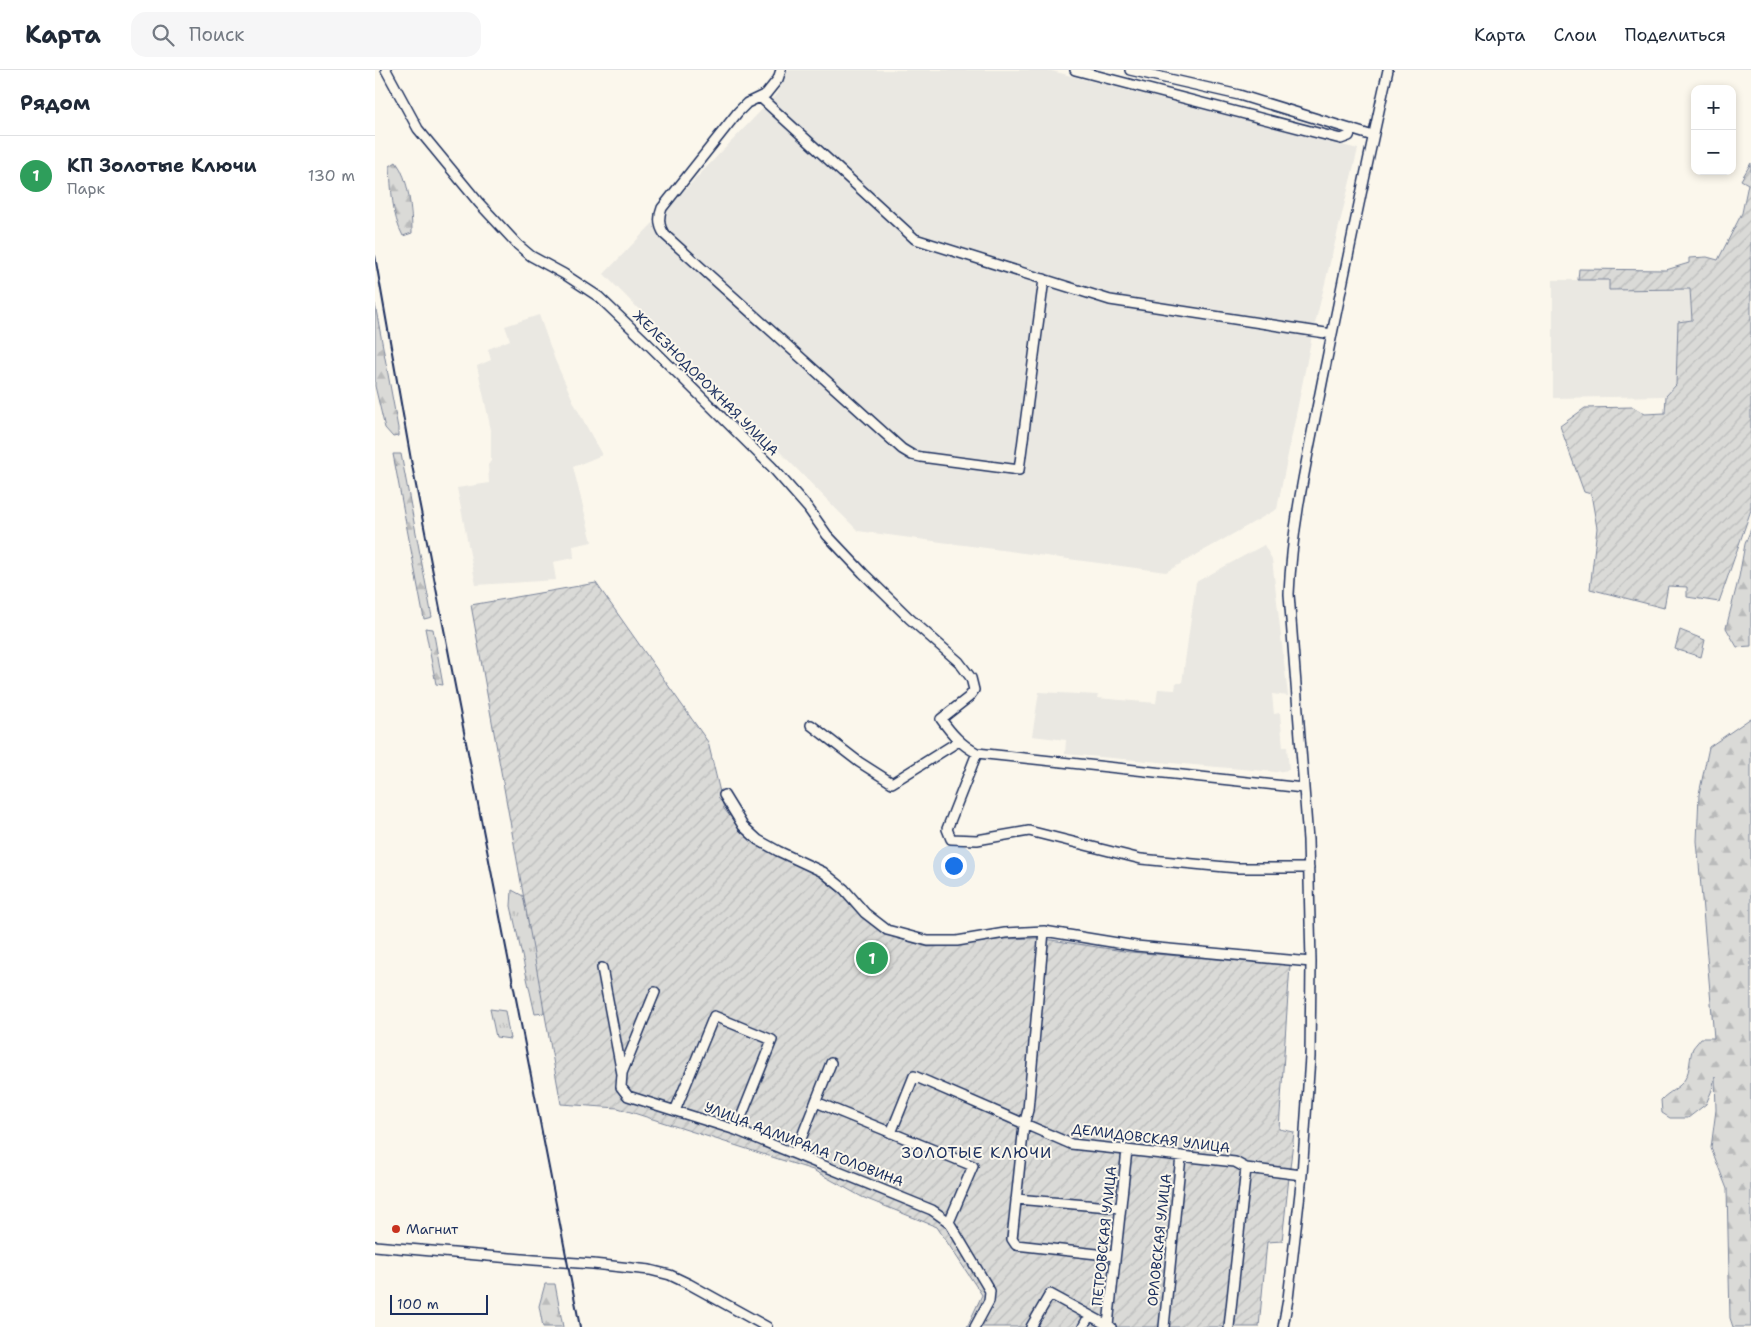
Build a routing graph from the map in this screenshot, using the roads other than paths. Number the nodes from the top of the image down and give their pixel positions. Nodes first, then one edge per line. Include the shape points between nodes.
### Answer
1 (386, 70) edge
2 (781, 70) edge
3 (1075, 70) edge
4 (1130, 70) edge
5 (1388, 70) edge
6 (760, 97) junction
7 (1352, 129) junction
8 (1373, 136) junction
9 (1044, 279) junction
10 (1332, 334) junction
11 (811, 725) dead end
12 (959, 741) junction
13 (977, 752) junction
14 (1303, 788) junction
15 (723, 795) dead end
16 (1309, 868) junction
17 (1044, 931) junction
18 (1311, 962) junction
19 (602, 968) dead end
20 (655, 992) dead end
21 (831, 1063) dead end
22 (622, 1074) junction
23 (816, 1102) junction
24 (675, 1111) junction
25 (1024, 1125) junction
26 (736, 1130) junction
27 (891, 1133) junction
28 (1127, 1150) junction
29 (795, 1154) junction
30 (1181, 1156) junction
31 (1246, 1168) junction
32 (1302, 1175) junction
33 (1016, 1199) junction
34 (1121, 1208) junction
35 (949, 1222) junction
36 (375, 1246) edge
37 (1115, 1256) junction
38 (1089, 1316) junction
39 (1109, 1326) edge
40 (767, 1327) edge
41 (975, 1327) edge
42 (1031, 1327) edge
43 (1083, 1327) edge
44 (1164, 1327) edge
45 (1229, 1327) edge
46 (1283, 1327) edge

1 - 12 street, ЖЕЛЕЗНОДОРОЖНАЯ УЛИЦА via 418,129 479,203 519,245 606,303 772,468 863,573 959,662 971,678 974,690 941,719
2 - 6 street via 772,88
3 - 7 street via 1341,139 1349,136
4 - 7 street via 1239,95
5 - 8 street
6 - 9 street via 915,239
6 - 9 street via 737,112 662,208 661,230 902,449 921,457 1019,470
7 - 8 street
8 - 10 street
9 - 10 street via 1110,300
10 - 14 street via 1295,516 1290,557 1289,594
11 - 12 street via 892,783
12 - 13 street
13 - 14 street
13 - 16 street via 947,829 951,839 977,840 1029,831 1141,859 1236,868
14 - 16 street
15 - 17 street via 743,826 758,840 823,872 887,930 927,941 957,941
16 - 18 street
17 - 18 street via 1136,946
17 - 25 street
18 - 32 street
19 - 22 street, УЛИЦА АДМИРАЛА ГОЛОВИНА
20 - 22 street
21 - 23 street
22 - 24 street, УЛИЦА АДМИРАЛА ГОЛОВИНА via 621,1087 628,1096
23 - 27 street
23 - 29 street
24 - 26 street, УЛИЦА АДМИРАЛА ГОЛОВИНА
24 - 26 street via 714,1016 772,1040
25 - 27 street, ДЕМИДОВСКАЯ УЛИЦА via 914,1076
25 - 28 street, ДЕМИДОВСКАЯ УЛИЦА via 1071,1144
25 - 33 street
26 - 29 street, УЛИЦА АДМИРАЛА ГОЛОВИНА
27 - 35 street via 973,1166
28 - 30 street, ДЕМИДОВСКАЯ УЛИЦА
28 - 34 street, ПЕТРОВСКАЯ УЛИЦА
29 - 35 street, УЛИЦА АДМИРАЛА ГОЛОВИНА via 932,1210
30 - 31 street, ДЕМИДОВСКАЯ УЛИЦА via 1235,1162
30 - 44 street, ОРЛОВСКАЯ УЛИЦА
31 - 32 street, ДЕМИДОВСКАЯ УЛИЦА
31 - 45 street
32 - 46 street
33 - 34 street
33 - 37 street via 1012,1238 1016,1245
34 - 37 street, ПЕТРОВСКАЯ УЛИЦА
35 - 41 street, УЛИЦА АДМИРАЛА ГОЛОВИНА via 990,1291 989,1301
36 - 40 street via 650,1270 689,1284
37 - 39 street, ПЕТРОВСКАЯ УЛИЦА
38 - 39 street
38 - 42 street via 1050,1294
38 - 43 street

